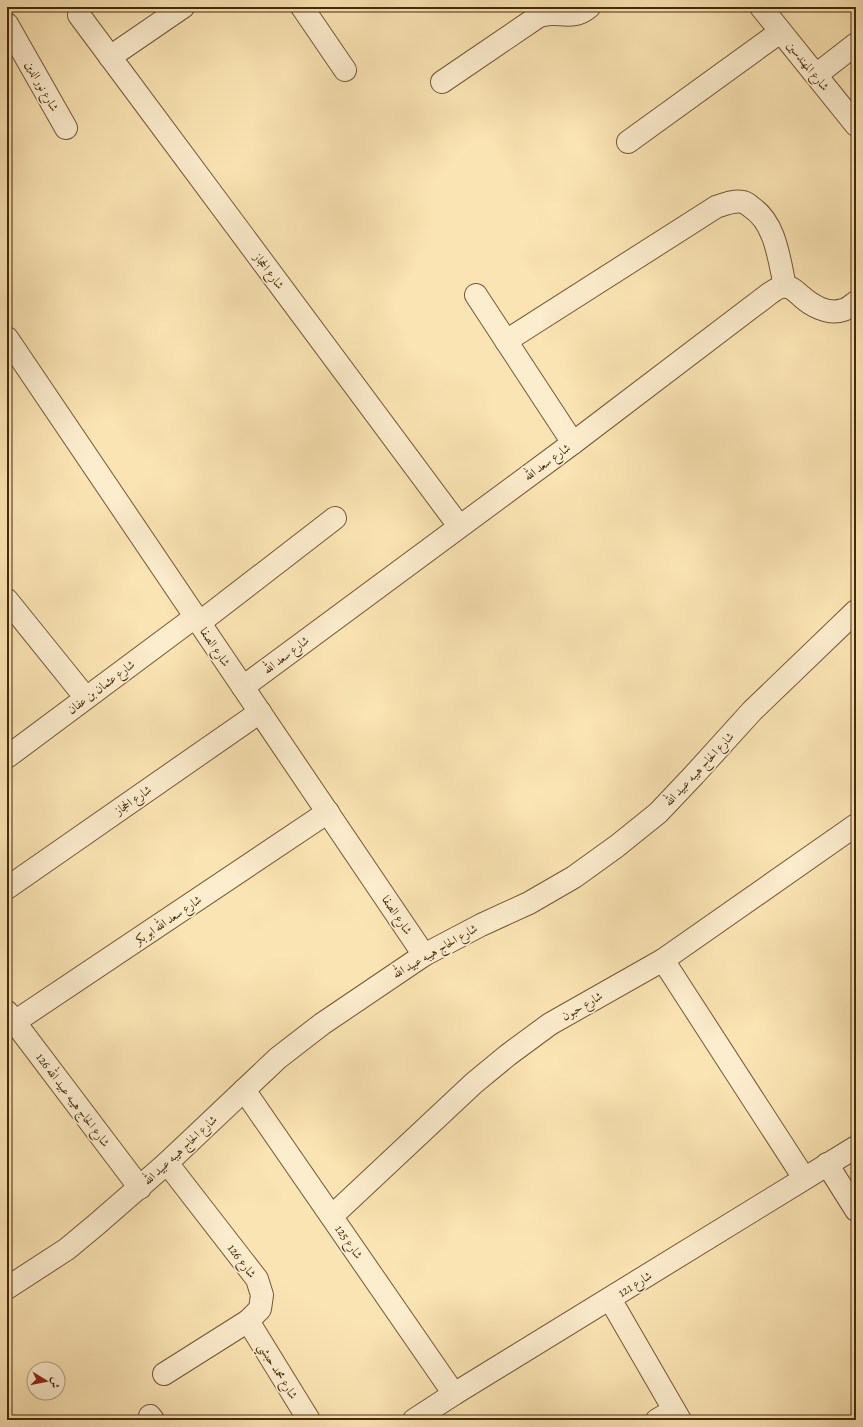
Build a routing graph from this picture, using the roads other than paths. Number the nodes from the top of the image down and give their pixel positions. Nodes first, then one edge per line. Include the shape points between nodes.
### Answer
1 (183, 7) edge
2 (302, 7) edge
3 (589, 7) edge
4 (761, 7) edge
5 (79, 15) dead end
6 (7, 26) edge
7 (780, 32) junction
8 (856, 44) edge
9 (110, 57) junction
10 (345, 70) dead end
11 (816, 75) junction
12 (442, 82) dead end
13 (856, 126) edge
14 (66, 128) dead end
15 (628, 142) dead end
16 (785, 286) junction
17 (476, 295) dead end
18 (856, 302) edge
19 (506, 341) junction
20 (9, 345) edge
21 (573, 443) junction
22 (335, 518) dead end
23 (459, 526) junction
24 (7, 600) edge
25 (856, 611) edge
26 (197, 620) junction
27 (243, 687) junction
28 (86, 698) junction
29 (260, 712) junction
30 (7, 757) edge
31 (328, 812) junction
32 (852, 836) edge
33 (7, 888) edge
34 (424, 955) junction
35 (663, 960) junction
36 (9, 1021) edge
37 (244, 1090) junction
38 (856, 1147) edge
39 (167, 1163) junction
40 (827, 1164) junction
41 (804, 1178) junction
42 (140, 1188) junction
43 (856, 1210) edge
44 (332, 1216) junction
45 (7, 1288) edge
46 (610, 1299) junction
47 (248, 1321) junction
48 (164, 1374) dead end
49 (454, 1394) junction
50 (670, 1416) edge
51 (308, 1420) edge
52 (414, 1420) edge

1 - 9 street
2 - 10 street
3 - 12 street via 576,14 539,16
4 - 7 street, شارع المهندسين
5 - 9 street, شارع الحجاز
6 - 14 street, شارع نور الدين
7 - 11 street, شارع المهندسين
7 - 15 street
8 - 11 street
9 - 23 street, شارع الحجاز
11 - 13 street, شارع المهندسين
16 - 18 street via 795,290 813,306 825,310 845,310
16 - 19 street via 775,242 760,212 744,202 730,202 716,207
16 - 21 street, شارع سعد الله via 769,294
17 - 19 street
19 - 21 street
20 - 26 street, شارع الصفا
21 - 23 street, شارع سعد الله
22 - 26 street, شارع عثمان بن عفان
23 - 27 street, شارع سعد الله
24 - 28 street
25 - 34 street, شارع الحاج هيبه عبيد الله via 752,711 658,813 617,846 574,877
26 - 27 street, شارع الصفا
26 - 28 street, شارع عثمان بن عفان
27 - 29 street, شارع الصفا
28 - 30 street, شارع عثمان بن عفان
29 - 31 street, شارع الصفا
29 - 33 street, شارع الحجاز
31 - 34 street, شارع الصفا
31 - 36 street, شارع سعد الله ابو بكر
32 - 35 street, شارع حبون
34 - 37 street, شارع الحاج هيبه عبيد الله via 322,1024 278,1058
35 - 41 street
35 - 44 street, شارع حبون via 550,1024 508,1055 474,1083
36 - 42 street, شارع الحاج هيبه عبيد الله 126
37 - 39 street, شارع الحاج هيبه عبيد الله
37 - 44 street, شارع 125
38 - 40 street, شارع 121
39 - 42 street, شارع الحاج هيبه عبيد الله
39 - 47 street, شارع 126 via 257,1279 262,1295 260,1309
40 - 41 street, شارع 121
40 - 43 street
41 - 46 street, شارع 121
42 - 45 street, شارع الحاج هيبه عبيد الله via 66,1249
44 - 49 street, شارع 125
46 - 49 street, شارع 121
46 - 50 street
47 - 48 street, شارع 126
47 - 51 street, شارع محمد حبشي
49 - 52 street, شارع 121

